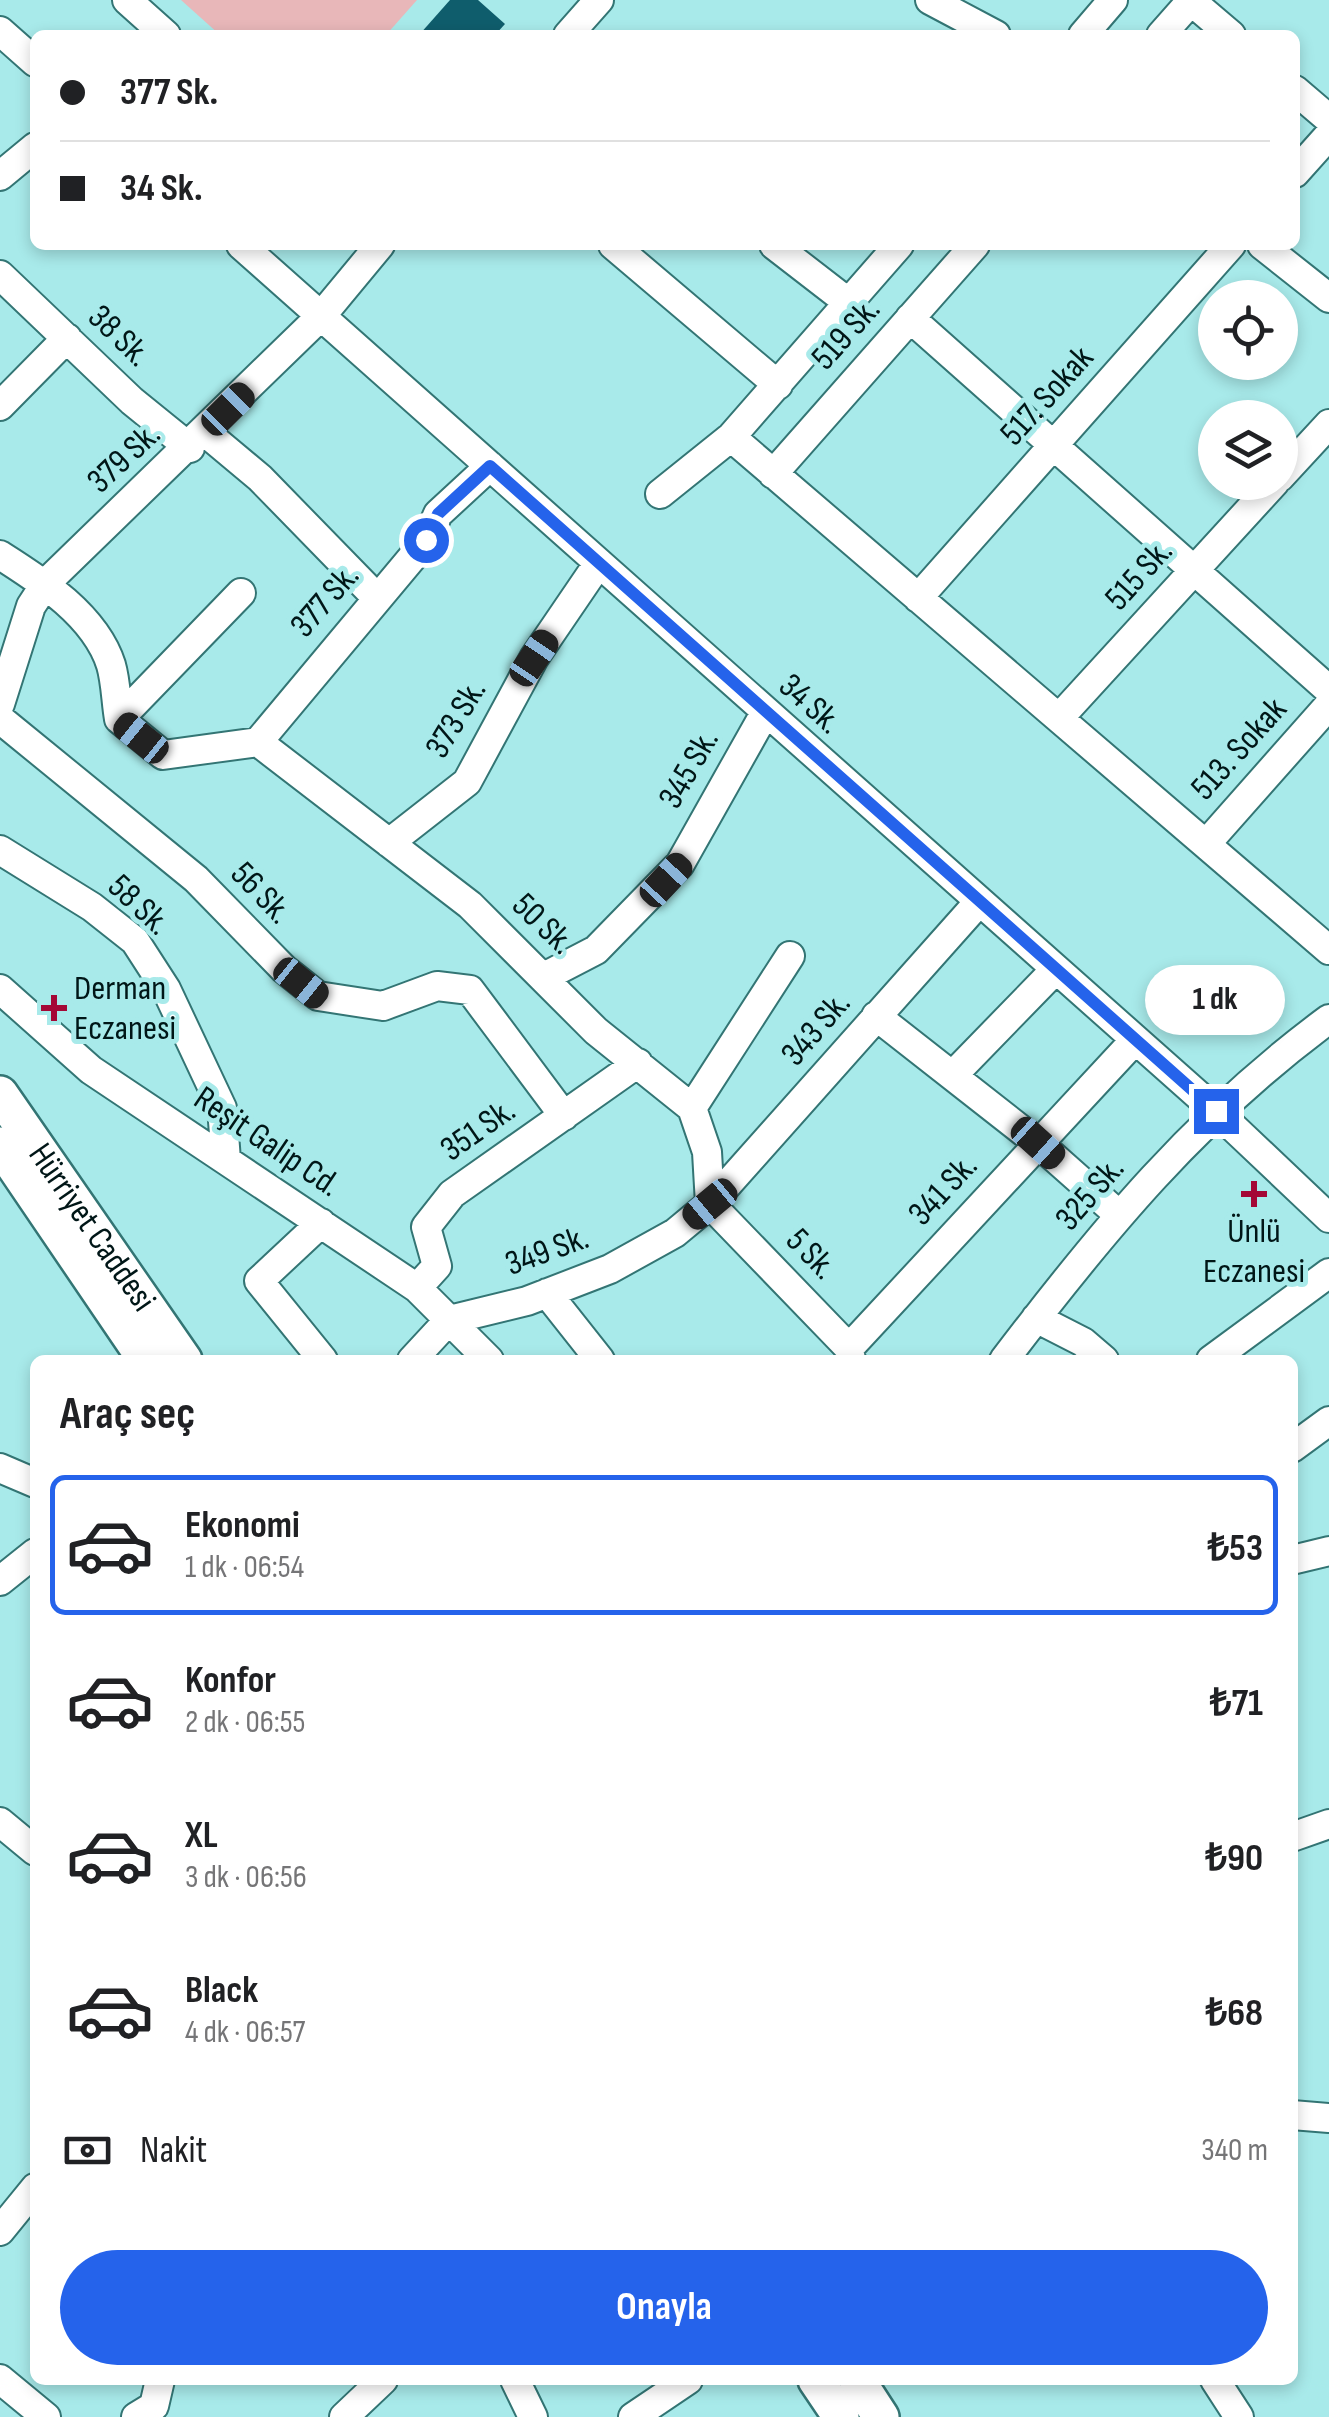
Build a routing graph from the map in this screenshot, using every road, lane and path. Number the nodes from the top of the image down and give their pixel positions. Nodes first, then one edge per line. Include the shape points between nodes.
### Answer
1 (127, 0) edge
2 (599, 0) edge
3 (930, 0) edge
4 (1113, 0) edge
5 (1191, 0) edge
6 (160, 30) edge
7 (572, 30) edge
8 (987, 30) edge
9 (1087, 30) edge
10 (1165, 30) edge
11 (1225, 30) edge
12 (0, 31) edge
13 (30, 58) edge
14 (1300, 94) edge
15 (1329, 118) edge
16 (1329, 135) edge
17 (30, 151) edge
18 (1300, 167) edge
19 (0, 176) edge
20 (248, 250) edge
21 (376, 250) edge
22 (619, 250) edge
23 (781, 250) edge
24 (895, 250) edge
25 (971, 250) edge
26 (1227, 250) edge
27 (1268, 250) edge
28 (0, 275) edge
29 (1329, 298) edge
30 (849, 302) junction
31 (322, 314) junction
32 (910, 318) junction
33 (67, 338) junction
34 (778, 384) junction
35 (0, 406) edge
36 (1329, 424) edge
37 (731, 437) junction
38 (197, 440) junction
39 (1053, 446) junction
40 (1298, 458) edge
41 (490, 466) junction
42 (772, 474) junction
43 (660, 494) dead end
44 (1260, 500) edge
45 (0, 555) edge
46 (598, 564) junction
47 (1192, 573) junction
48 (46, 583) junction
49 (241, 593) dead end
50 (377, 598) junction
51 (918, 598) junction
52 (1329, 690) edge
53 (0, 704) edge
54 (1329, 705) edge
55 (765, 713) junction
56 (1059, 718) junction
57 (0, 719) edge
58 (119, 720) junction
59 (258, 742) junction
60 (388, 843) junction
61 (1206, 844) junction
62 (0, 850) edge
63 (978, 903) junction
64 (1329, 950) edge
65 (790, 956) dead end
66 (1055, 970) junction
67 (544, 976) junction
68 (0, 988) edge
69 (876, 1016) junction
70 (1329, 1019) edge
71 (1136, 1040) junction
72 (638, 1063) junction
73 (952, 1076) junction
74 (0, 1094) edge
75 (692, 1108) junction
76 (1216, 1111) junction
77 (564, 1116) junction
78 (1038, 1143) junction
79 (0, 1145) edge
80 (226, 1160) junction
81 (710, 1204) junction
82 (1118, 1214) junction
83 (1329, 1218) edge
84 (321, 1223) junction
85 (1329, 1273) edge
86 (417, 1288) junction
87 (547, 1294) junction
88 (1036, 1318) junction
89 (449, 1320) junction
90 (850, 1354) edge
91 (143, 1355) edge
92 (181, 1355) edge
93 (320, 1355) edge
94 (417, 1355) edge
95 (484, 1355) edge
96 (596, 1355) edge
97 (1008, 1355) edge
98 (1098, 1355) edge
99 (1219, 1355) edge
100 (1329, 1421) edge
101 (1298, 1444) edge
102 (0, 1468) edge
103 (30, 1481) edge
104 (1329, 1551) edge
105 (30, 1556) edge
106 (1298, 1559) edge
107 (0, 1581) edge
108 (0, 1822) edge
109 (1329, 1824) edge
110 (1298, 1835) edge
111 (30, 1846) edge
112 (1298, 2115) edge
113 (1329, 2118) edge
114 (30, 2194) edge
115 (0, 2230) edge
116 (0, 2378) edge
117 (379, 2385) edge
118 (516, 2385) edge
119 (681, 2385) edge
120 (819, 2385) edge
121 (859, 2385) edge
122 (1218, 2385) edge
123 (46, 2417) edge
124 (344, 2417) edge
125 (532, 2417) edge
126 (633, 2417) edge
127 (841, 2417) edge
128 (880, 2417) edge
129 (1238, 2417) edge

1 - 6 street
2 - 7 street
3 - 8 street
4 - 9 street
5 - 10 street
5 - 11 street
12 - 13 street
14 - 15 street
16 - 18 street
17 - 19 street
20 - 31 street, 34 Sk.
21 - 31 street, 379 Sk.
22 - 34 street
23 - 30 street
24 - 30 street, 519 Sk.
25 - 32 street, 519 Sk.
26 - 39 street, 517. Sokak
27 - 29 street
28 - 33 street, 38 Sk.
30 - 34 street, 519 Sk.
31 - 38 street, 379 Sk.
31 - 41 street, 34 Sk.
32 - 39 street
32 - 42 street, 519 Sk.
33 - 35 street
33 - 38 street, 38 Sk.
34 - 37 street, 519 Sk.
36 - 40 street, 515 Sk.
37 - 42 street
37 - 43 street, 519 Sk.
38 - 48 street, 379 Sk.
38 - 50 street, 38 Sk. via 260,478
39 - 47 street
39 - 51 street, 517. Sokak
41 - 46 street, 34 Sk.
41 - 50 street, 377 Sk. via 438,514 426,540
42 - 51 street
44 - 47 street, 515 Sk.
45 - 48 street
46 - 55 street, 34 Sk.
46 - 60 street, 373 Sk. via 534,658 467,782
47 - 52 street
47 - 56 street, 515 Sk.
48 - 53 street, 379 Sk.
48 - 58 street via 88,625 110,663
49 - 58 street
50 - 59 street, 377 Sk.
51 - 56 street
54 - 61 street, 513. Sokak
55 - 63 street, 34 Sk.
55 - 67 street, 345 Sk. via 680,864 596,950
56 - 61 street
57 - 77 street, 56 Sk. via 196,879 318,996 382,1006 437,986 470,990
58 - 59 street via 164,756
59 - 60 street, 50 Sk.
60 - 67 street, 50 Sk. via 470,905
61 - 64 street
62 - 80 street, 58 Sk. via 135,942 166,989 222,1108
63 - 66 street, 34 Sk.
63 - 69 street, 343 Sk.
65 - 75 street
66 - 71 street, 34 Sk.
66 - 73 street
67 - 72 street, 50 Sk. via 596,1031
68 - 80 street, Reşit Galip Cd. via 91,1070
69 - 73 street
69 - 81 street, 343 Sk.
70 - 76 street, 325 Sk.
71 - 76 street, 34 Sk.
71 - 78 street, 341 Sk.
72 - 75 street, 50 Sk.
72 - 77 street, 351 Sk.
73 - 78 street
74 - 92 main road, Hürriyet Caddesi
75 - 81 street via 707,1152
76 - 82 street, 325 Sk.
76 - 83 street, 34 Sk.
77 - 86 street, 351 Sk. via 452,1194 426,1228 437,1266
78 - 82 street
78 - 90 street, 341 Sk.
79 - 91 main road, Hürriyet Caddesi
80 - 84 street, Reşit Galip Cd.
81 - 87 street, 349 Sk. via 675,1233
81 - 90 street, 5 Sk.
82 - 88 street, 325 Sk.
84 - 86 street, Reşit Galip Cd.
84 - 93 street via 259,1281
85 - 99 street
86 - 89 street, Reşit Galip Cd.
87 - 89 street, 349 Sk.
87 - 96 street
88 - 97 street, 325 Sk.
88 - 98 street
89 - 94 street
89 - 95 street, Reşit Galip Cd.
100 - 101 street
102 - 103 street
104 - 106 street
105 - 107 street
108 - 111 street
109 - 110 street
112 - 113 street
114 - 115 street
116 - 123 street
117 - 124 street
118 - 125 street
119 - 126 street
120 - 127 main road
121 - 128 main road
122 - 129 street

